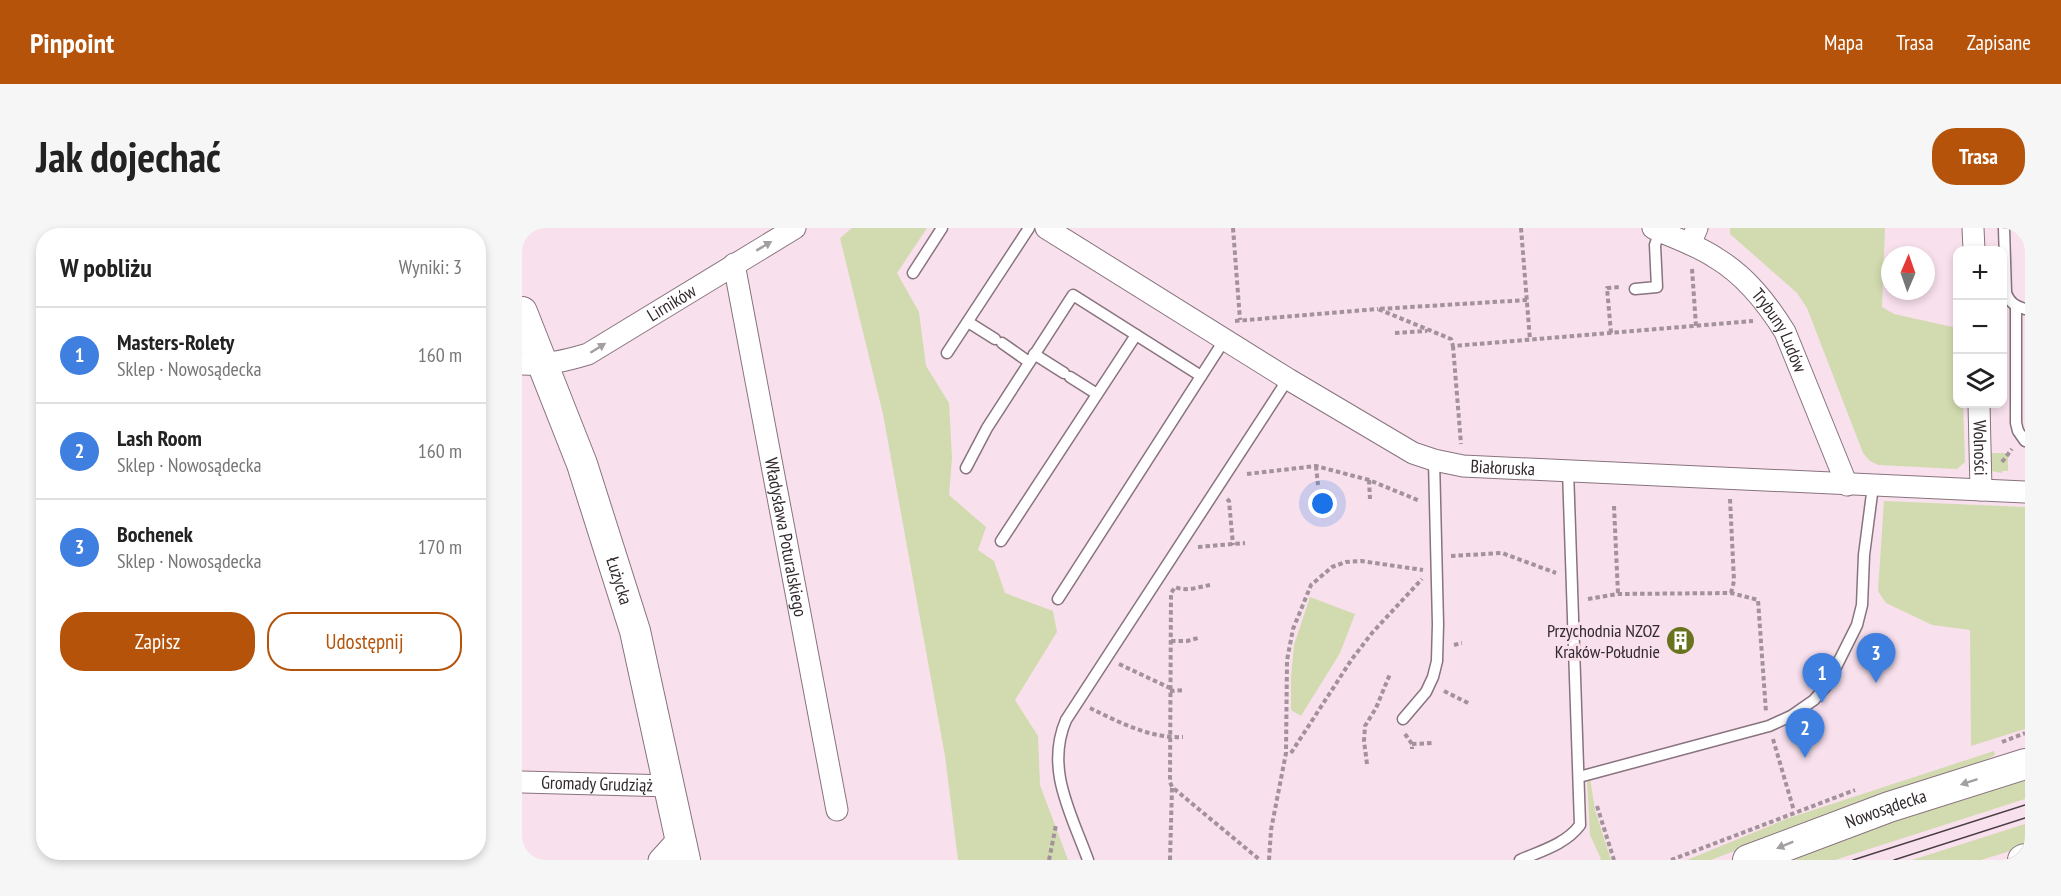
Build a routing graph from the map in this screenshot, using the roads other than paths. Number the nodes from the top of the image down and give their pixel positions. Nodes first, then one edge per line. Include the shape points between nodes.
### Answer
1 (795, 228) edge
2 (942, 228) edge
3 (1029, 228) edge
4 (1046, 228) edge
5 (1973, 228) edge
6 (2004, 228) edge
7 (1657, 230) edge
8 (1693, 245) edge
9 (1974, 246) edge
10 (734, 264) junction
11 (913, 273) dead end
12 (1635, 289) road end
13 (2020, 307) edge
14 (522, 312) edge
15 (968, 322) junction
16 (1229, 330) junction
17 (1136, 335) junction
18 (947, 353) dead end
19 (1032, 358) junction
20 (532, 364) edge
21 (1201, 376) junction
22 (1288, 379) junction
23 (1097, 394) junction
24 (1979, 408) edge
25 (2025, 441) edge
26 (1434, 460) junction
27 (966, 468) dead end
28 (1568, 470) junction
29 (1847, 485) junction
30 (1873, 486) junction
31 (1981, 490) junction
32 (2025, 492) edge
33 (1001, 542) dead end
34 (1058, 599) dead end
35 (1403, 719) dead end
36 (2025, 765) edge
37 (1579, 777) junction
38 (522, 782) edge
39 (671, 786) junction
40 (837, 810) dead end
41 (682, 849) edge
42 (659, 860) edge
43 (1088, 860) edge
44 (1520, 860) edge
45 (1748, 860) edge

10 -> 1 street, Lirników
2 - 11 lane
3 - 15 lane
4 - 16 street, Białoruska
5 - 9 street
6 - 13 lane via 2004,284 2009,301
7 - 8 street, Trybuny Ludów
7 - 12 lane via 1657,287
8 - 29 street, Trybuny Ludów via 1738,274 1771,309 1785,332
20 -> 10 street, Lirników via 563,362 588,354
10 - 40 street, Władysława Poturalskiego
13 - 25 lane via 2016,423
14 - 20 street, Łużycka
15 - 18 lane
15 - 19 lane
16 - 21 lane
16 - 22 street, Białoruska
17 - 19 lane via 1073,295
17 - 21 lane
17 - 23 lane
19 - 23 lane
19 - 27 lane
20 - 39 street, Łużycka via 582,464 635,631
21 - 34 lane
22 - 26 street, Białoruska via 1413,453
22 - 43 lane via 1060,734 1057,770
23 - 33 lane
24 - 31 street, Wolności
26 - 28 street, Białoruska via 1463,466
26 - 35 lane via 1437,661 1426,692
28 - 29 street, Białoruska
28 - 37 lane
29 - 30 street, Białoruska
30 - 31 street, Białoruska
30 - 37 lane via 1857,625 1827,685 1814,700 1768,726
31 - 32 street, Białoruska
36 -> 45 street, Nowosądecka via 1889,807
37 - 44 lane via 1580,825 1574,834
38 - 39 street, Gromady Grudziąż
39 - 41 street, Łużycka
41 - 42 street

